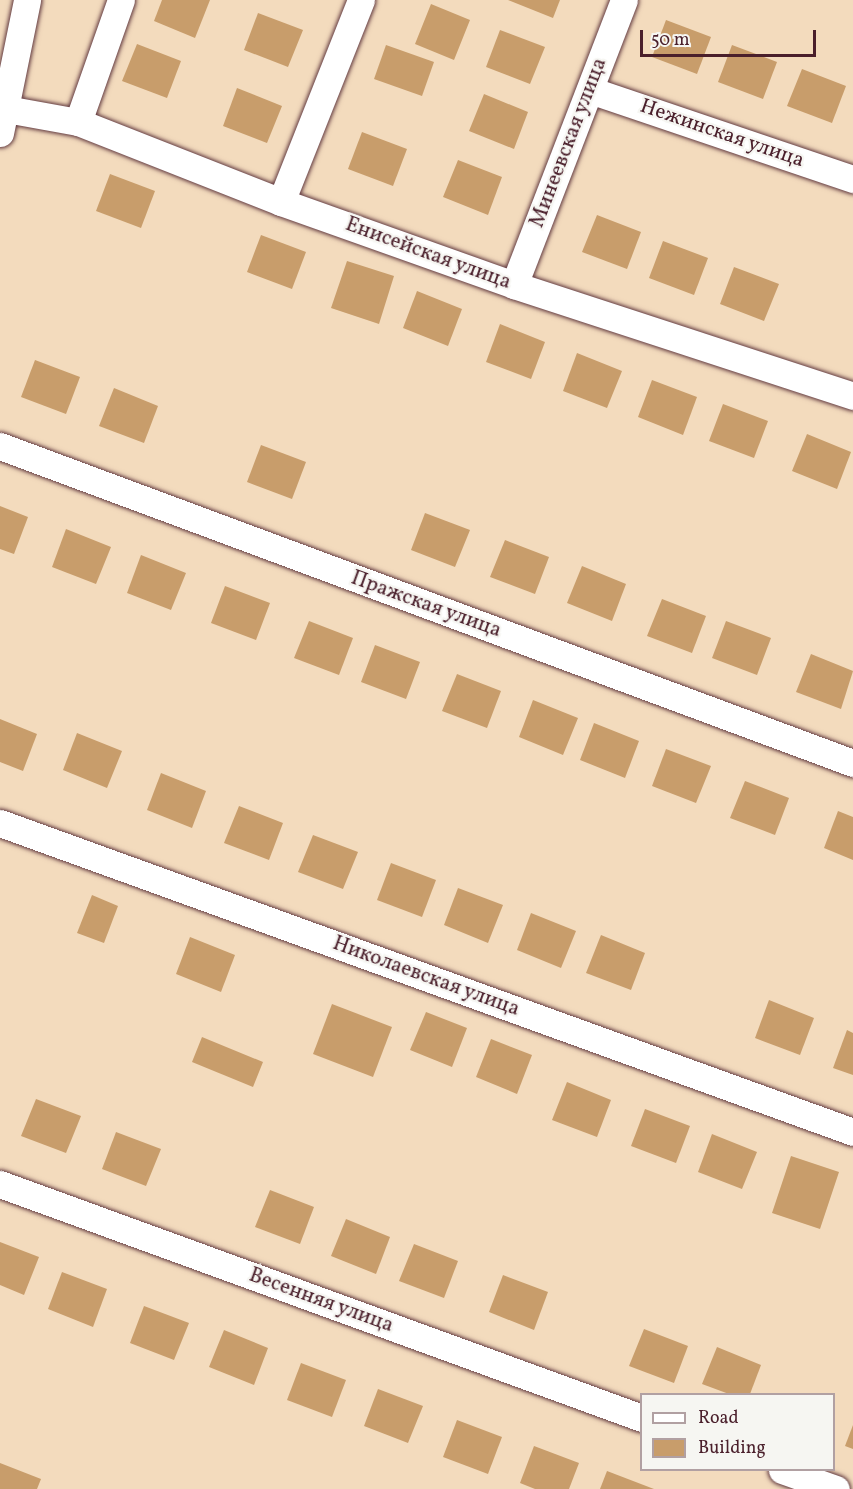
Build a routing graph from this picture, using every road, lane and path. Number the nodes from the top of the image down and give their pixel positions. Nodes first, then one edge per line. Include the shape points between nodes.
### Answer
1 (27, 0) edge
2 (121, 0) edge
3 (362, 0) edge
4 (624, 0) edge
5 (590, 90) junction
6 (3, 121) edge
7 (78, 122) junction
8 (853, 178) edge
9 (282, 202) junction
10 (514, 285) junction
11 (853, 396) edge
12 (0, 446) edge
13 (853, 764) edge
14 (0, 823) edge
15 (853, 1132) edge
16 (0, 1184) edge
17 (640, 1417) edge
18 (785, 1471) edge
19 (836, 1489) edge

1 - 6 street
2 - 7 street
3 - 9 street
4 - 5 street, Минеевская улица
5 - 8 street, Нежинская улица
5 - 10 street, Минеевская улица
6 - 7 street, Енисейская улица
7 - 9 street, Енисейская улица
9 - 10 street, Енисейская улица
10 - 11 street, Енисейская улица
12 - 13 street, Пражская улица
14 - 15 street, Николаевская улица
16 - 17 street, Весенняя улица
18 - 19 street

